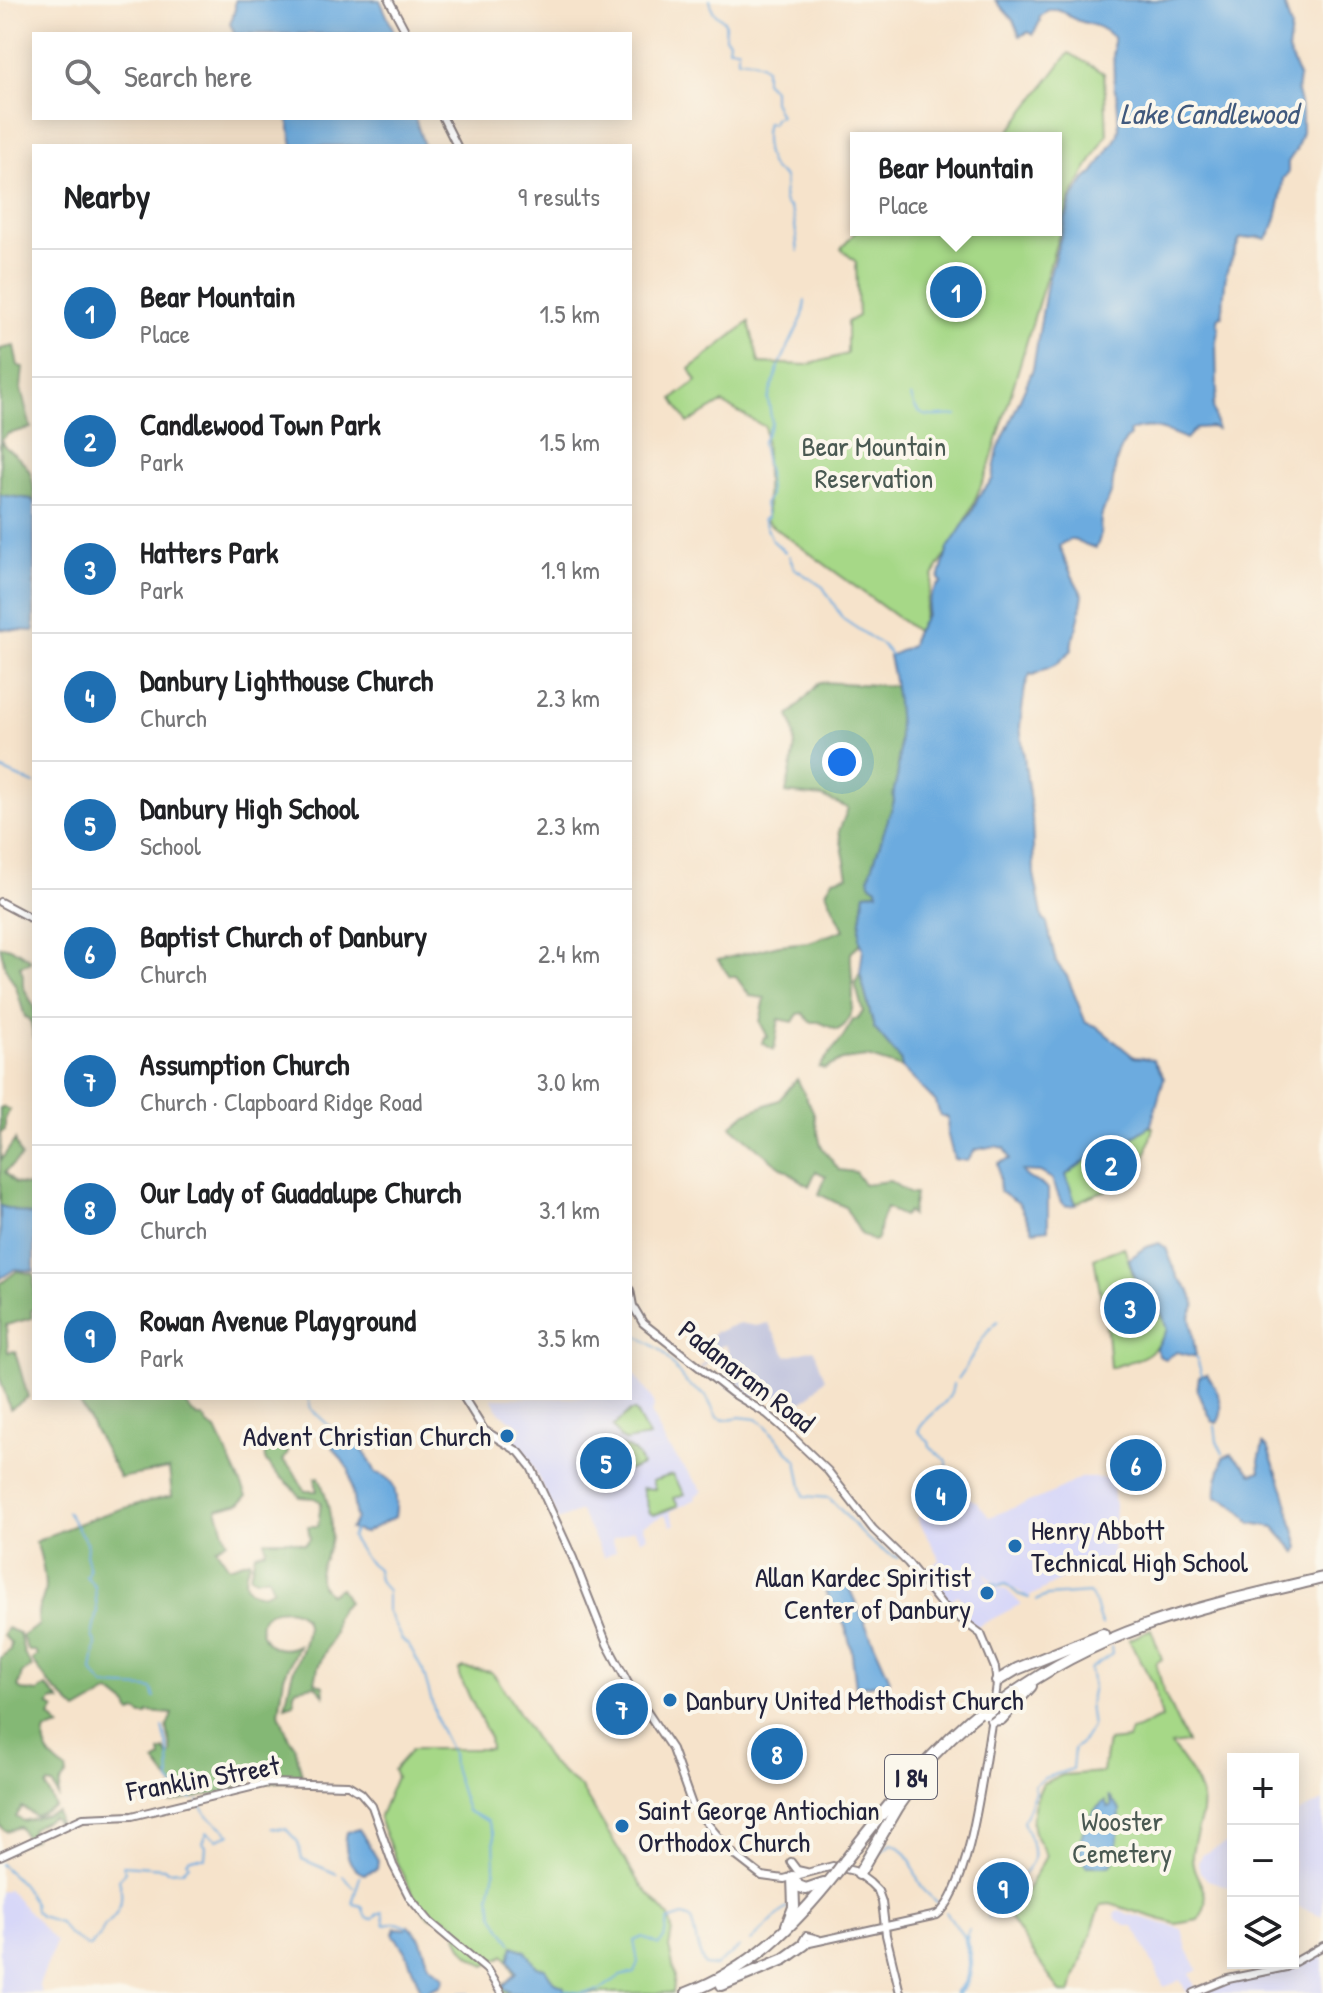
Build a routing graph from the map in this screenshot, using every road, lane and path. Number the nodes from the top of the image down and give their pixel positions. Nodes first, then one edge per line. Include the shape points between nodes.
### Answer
1 (389, 0) edge
2 (406, 32) edge
3 (444, 120) edge
4 (456, 144) edge
5 (0, 902) edge
6 (32, 919) edge
7 (632, 1301) edge
8 (465, 1400) edge
9 (1323, 1571) edge
10 (1323, 1578) edge
11 (1126, 1628) junction
12 (1108, 1634) junction
13 (1082, 1652) junction
14 (995, 1668) junction
15 (1017, 1669) junction
16 (997, 1681) junction
17 (1004, 1696) junction
18 (989, 1713) junction
19 (920, 1776) junction
20 (0, 1856) edge
21 (791, 1862) dead end
22 (848, 1862) junction
23 (810, 1872) junction
24 (839, 1874) junction
25 (859, 1874) junction
26 (793, 1877) junction
27 (885, 1926) junction
28 (805, 1944) joint
29 (1323, 1946) edge
30 (755, 1964) junction
31 (741, 1973) junction
32 (500, 1991) edge
33 (687, 1993) edge
34 (705, 1993) edge
35 (900, 1993) edge
36 (1194, 1993) edge

1 - 2 main road
3 - 4 main road
5 - 6 main road
7 - 14 main road, Padanaram Road via 643,1323 773,1419 828,1471 942,1605 984,1638
8 - 26 main road via 484,1430 519,1452 531,1467 607,1644 672,1749 689,1800 731,1852 756,1873
9 - 11 highway, I 84 via 1186,1604
10 - 11 highway, I 84
11 - 12 highway, I 84
12 - 13 highway, I 84
12 - 15 highway
12 - 17 highway, I 84 via 1058,1657
13 - 17 highway, I 84
13 - 18 highway via 1038,1680 1001,1719
14 - 15 highway
14 - 16 main road
15 - 16 highway
16 - 18 main road
17 - 18 highway, I 84
18 - 19 highway, I 84
18 - 22 highway, I 84 via 923,1764
18 - 27 main road via 964,1868 947,1906 941,1913
19 - 22 highway, I 84
19 - 25 highway
20 - 32 main road, Franklin Street via 83,1818 132,1816 268,1783 348,1785 372,1806 410,1898 435,1927 487,1970
21 - 23 main road
22 - 24 highway, I 84
23 - 25 main road via 833,1866
23 - 26 main road
24 - 26 highway via 810,1889 800,1887
24 - 30 highway, I 84 via 796,1931
25 - 27 main road via 880,1895
26 - 30 highway via 790,1919
27 - 28 main road via 822,1939 806,1936
27 - 35 main road
28 - 30 highway via 784,1959
29 - 36 main road via 1279,1970 1228,1979
30 - 31 highway, I 84
31 - 33 highway, I 84
31 - 34 highway

